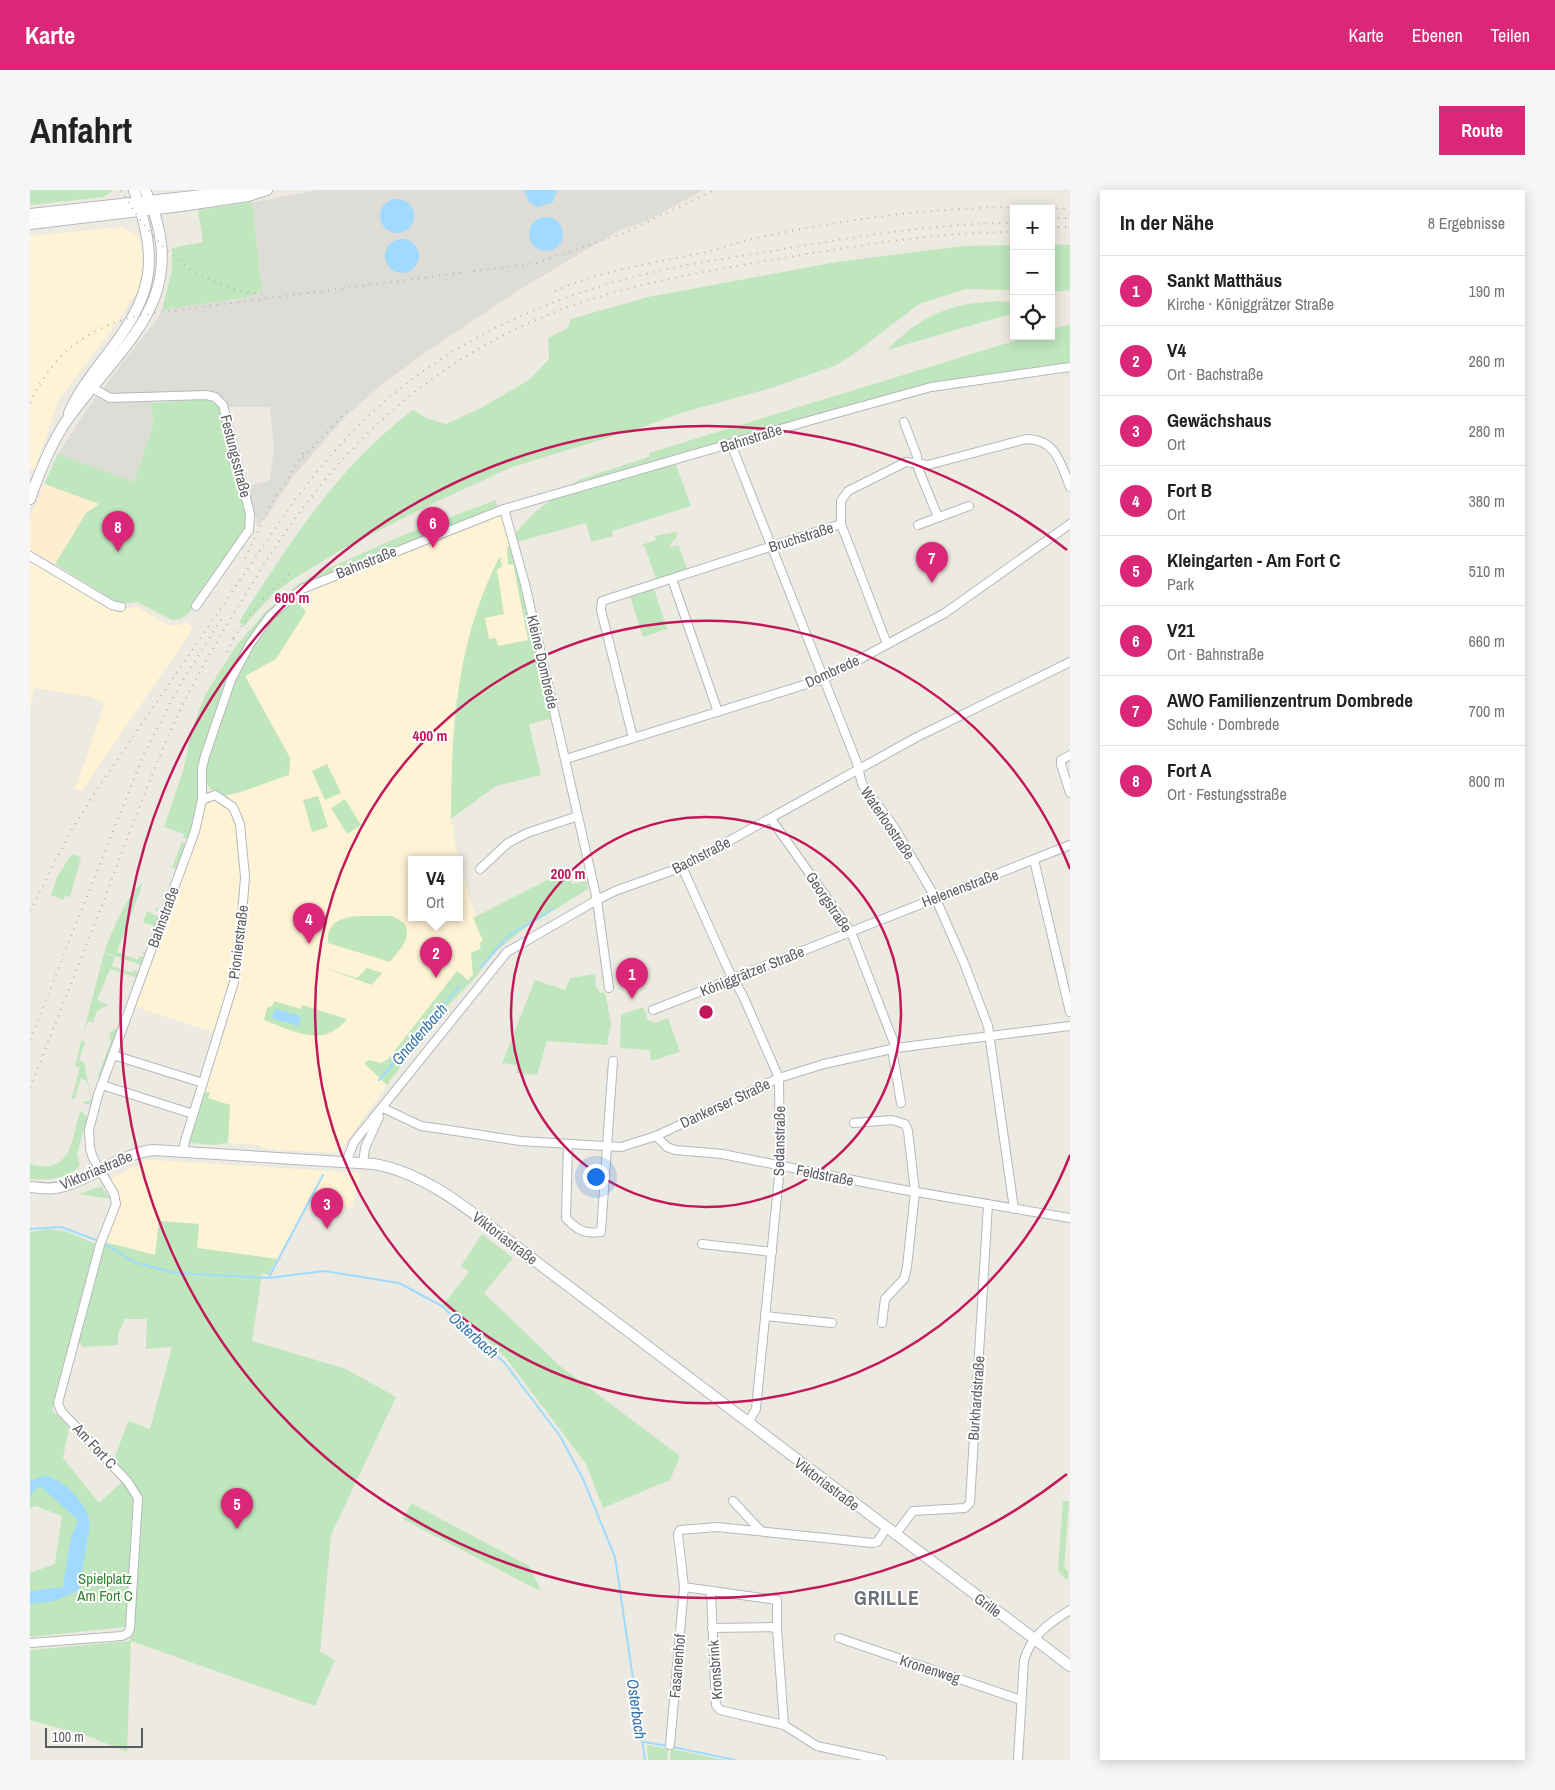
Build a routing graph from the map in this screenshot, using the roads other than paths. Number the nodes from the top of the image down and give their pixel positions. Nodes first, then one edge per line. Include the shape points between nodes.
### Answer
1 (134, 190) edge
2 (145, 190) edge
3 (248, 190) edge
4 (256, 190) edge
5 (267, 190) edge
6 (152, 205) junction
7 (140, 206) junction
8 (30, 214) edge
9 (30, 224) edge
10 (125, 339) junction
11 (1070, 367) edge
12 (89, 386) junction
13 (904, 422) dead end
14 (731, 444) junction
15 (918, 464) junction
16 (1070, 487) edge
17 (30, 498) edge
18 (969, 506) dead end
19 (504, 509) junction
20 (938, 517) junction
21 (841, 524) junction
22 (1070, 524) edge
23 (918, 525) dead end
24 (770, 547) junction
25 (30, 556) edge
26 (672, 579) junction
27 (196, 606) dead end
28 (121, 607) dead end
29 (887, 644) junction
30 (1070, 662) edge
31 (823, 679) junction
32 (718, 712) junction
33 (633, 738) junction
34 (1070, 755) edge
35 (566, 759) junction
36 (857, 770) junction
37 (202, 784) junction
38 (1070, 792) edge
39 (215, 795) junction
40 (202, 800) junction
41 (578, 816) junction
42 (771, 819) junction
43 (1070, 845) edge
44 (1034, 860) junction
45 (682, 868) junction
46 (480, 869) dead end
47 (935, 897) junction
48 (597, 900) junction
49 (850, 932) junction
50 (732, 978) junction
51 (608, 988) dead end
52 (653, 1010) dead end
53 (1070, 1012) edge
54 (1070, 1026) edge
55 (991, 1035) junction
56 (894, 1049) junction
57 (113, 1055) junction
58 (614, 1061) dead end
59 (779, 1078) junction
60 (203, 1083) junction
61 (102, 1085) junction
62 (902, 1103) dead end
63 (382, 1108) junction
64 (193, 1114) junction
65 (854, 1123) dead end
66 (656, 1136) junction
67 (568, 1144) junction
68 (607, 1146) junction
69 (183, 1152) junction
70 (346, 1163) junction
71 (363, 1163) junction
72 (780, 1166) junction
73 (101, 1170) junction
74 (30, 1187) edge
75 (915, 1192) junction
76 (988, 1204) junction
77 (1014, 1208) junction
78 (1070, 1218) edge
79 (702, 1244) dead end
80 (772, 1252) junction
81 (765, 1316) junction
82 (832, 1323) dead end
83 (882, 1323) dead end
84 (748, 1423) junction
85 (733, 1501) dead end
86 (886, 1529) junction
87 (760, 1530) junction
88 (895, 1535) junction
89 (906, 1544) joint
90 (684, 1587) junction
91 (711, 1592) junction
92 (1070, 1610) edge
93 (712, 1628) junction
94 (776, 1629) junction
95 (839, 1638) dead end
96 (1035, 1638) junction
97 (30, 1643) edge
98 (1070, 1666) edge
99 (1022, 1700) junction
100 (784, 1725) junction
101 (670, 1745) dead end
102 (882, 1760) edge
103 (1020, 1760) edge

1 - 7 main road
2 - 6 main road
3 - 6 main road
4 - 5 main road
5 - 6 main road via 248,196
6 - 7 main road
6 - 10 main road via 160,235 160,281 148,314
7 - 8 main road
7 - 9 main road
7 - 10 main road via 149,240 149,274
10 - 12 main road
11 - 14 street, Bahnstraße via 931,386
12 - 17 main road via 65,423
12 - 27 street, Festungsstraße via 110,398 215,396 223,405 250,514 249,530
13 - 15 street
14 - 19 street, Bahnstraße
14 - 24 street, Waterloostraße
15 - 16 street, Bruchstraße via 928,465 1036,439 1052,447
15 - 20 street
15 - 21 street, Bruchstraße via 906,462 848,491 841,501
18 - 20 street
19 - 35 street, Kleine Dombrede
19 - 37 street, Bahnstraße via 302,589 270,616 250,644 231,680 205,756
20 - 23 street
21 - 24 street, Bruchstraße
21 - 29 street
22 - 29 street, Dombrede via 945,613
24 - 26 street, Bruchstraße
24 - 31 street, Waterloostraße
25 - 28 street via 112,605
26 - 32 street
26 - 33 street, Bruchstraße via 601,603
29 - 31 street, Dombrede
30 - 36 street, Bachstraße
31 - 32 street, Dombrede
31 - 36 street, Waterloostraße
32 - 33 street, Dombrede
33 - 35 street, Dombrede
34 - 38 street via 1061,760
35 - 41 street, Kleine Dombrede
36 - 42 street, Bachstraße
36 - 47 street, Waterloostraße via 862,784 894,827
37 - 39 street, Pionierstraße
37 - 40 street, Bahnstraße
39 - 40 street
39 - 60 street, Pionierstraße via 226,801 237,814 245,877 234,982
40 - 57 street, Bahnstraße via 193,837
41 - 46 street via 508,843
41 - 48 street, Kleine Dombrede
42 - 45 street, Bachstraße
42 - 49 street, Georgstraße
43 - 44 street, Helenenstraße
44 - 47 street, Helenenstraße
44 - 53 street
45 - 48 street, Bachstraße
45 - 50 street, Sedanstraße
47 - 49 street, Helenenstraße
47 - 55 street, Waterloostraße
48 - 51 street, Kleine Dombrede
48 - 63 street, Bachstraße via 506,952
49 - 50 street, Königgrätzer Straße
49 - 56 street, Georgstraße
50 - 52 street, Königgrätzer Straße
50 - 59 street, Sedanstraße
54 - 55 street, Dankerser Straße
55 - 56 street, Dankerser Straße
55 - 77 street, Waterloostraße
56 - 59 street, Dankerser Straße via 824,1064
56 - 62 street, Georgstraße
57 - 60 street
57 - 61 street, Bahnstraße
58 - 68 street
59 - 66 street, Dankerser Straße
59 - 72 street, Sedanstraße
60 - 64 street, Pionierstraße
61 - 64 street
61 - 73 street, Bahnstraße via 89,1138 93,1158
63 - 67 street, Dankerser Straße via 422,1126 520,1141
63 - 70 street, Bachstraße via 354,1142
63 - 71 street, Bachstraße via 365,1148
64 - 69 street, Pionierstraße
65 - 75 street via 892,1120 905,1124
66 - 68 street, Dankerser Straße via 632,1145
66 - 72 street, Feldstraße via 675,1150 707,1152
67 - 68 street, Dankerser Straße
67 - 68 street via 566,1218 588,1234 601,1232
69 - 70 main road, Viktoriastraße
69 - 73 main road, Viktoriastraße via 143,1151
70 - 71 main road, Viktoriastraße
71 - 84 main road, Viktoriastraße via 408,1173 461,1206
72 - 75 street, Feldstraße
72 - 80 street, Sedanstraße
73 - 74 main road, Viktoriastraße via 65,1186
73 - 97 street, Am Fort C via 116,1201 101,1243 58,1403 61,1411 128,1482 138,1498 130,1628 128,1634 122,1636
75 - 76 street, Feldstraße
75 - 83 street via 906,1274 886,1299
76 - 77 street, Feldstraße
76 - 88 street, Burkhardstraße via 970,1503 965,1508 913,1511
77 - 78 street, Feldstraße
79 - 80 street
80 - 81 street, Sedanstraße
81 - 82 street
81 - 84 street, Sedanstraße via 756,1410
84 - 86 main road, Viktoriastraße
85 - 87 street
86 - 87 street via 873,1543
86 - 88 main road, Viktoriastraße
87 - 90 street, Fasanenhof via 717,1527 680,1530
88 - 89 main road, Viktoriastraße
89 - 96 main road, Grille
90 - 91 street
90 - 101 street, Fasanenhof
91 - 93 street, Kronsbrink
91 - 94 street via 775,1599 778,1602
92 - 96 street via 1049,1623
93 - 94 street
93 - 100 street, Kronsbrink via 717,1707
94 - 100 street
95 - 99 street, Kronenweg
96 - 98 main road, Grille
96 - 99 street via 1027,1648 1024,1660
99 - 103 street
100 - 102 street, Kronsbrink via 817,1746

